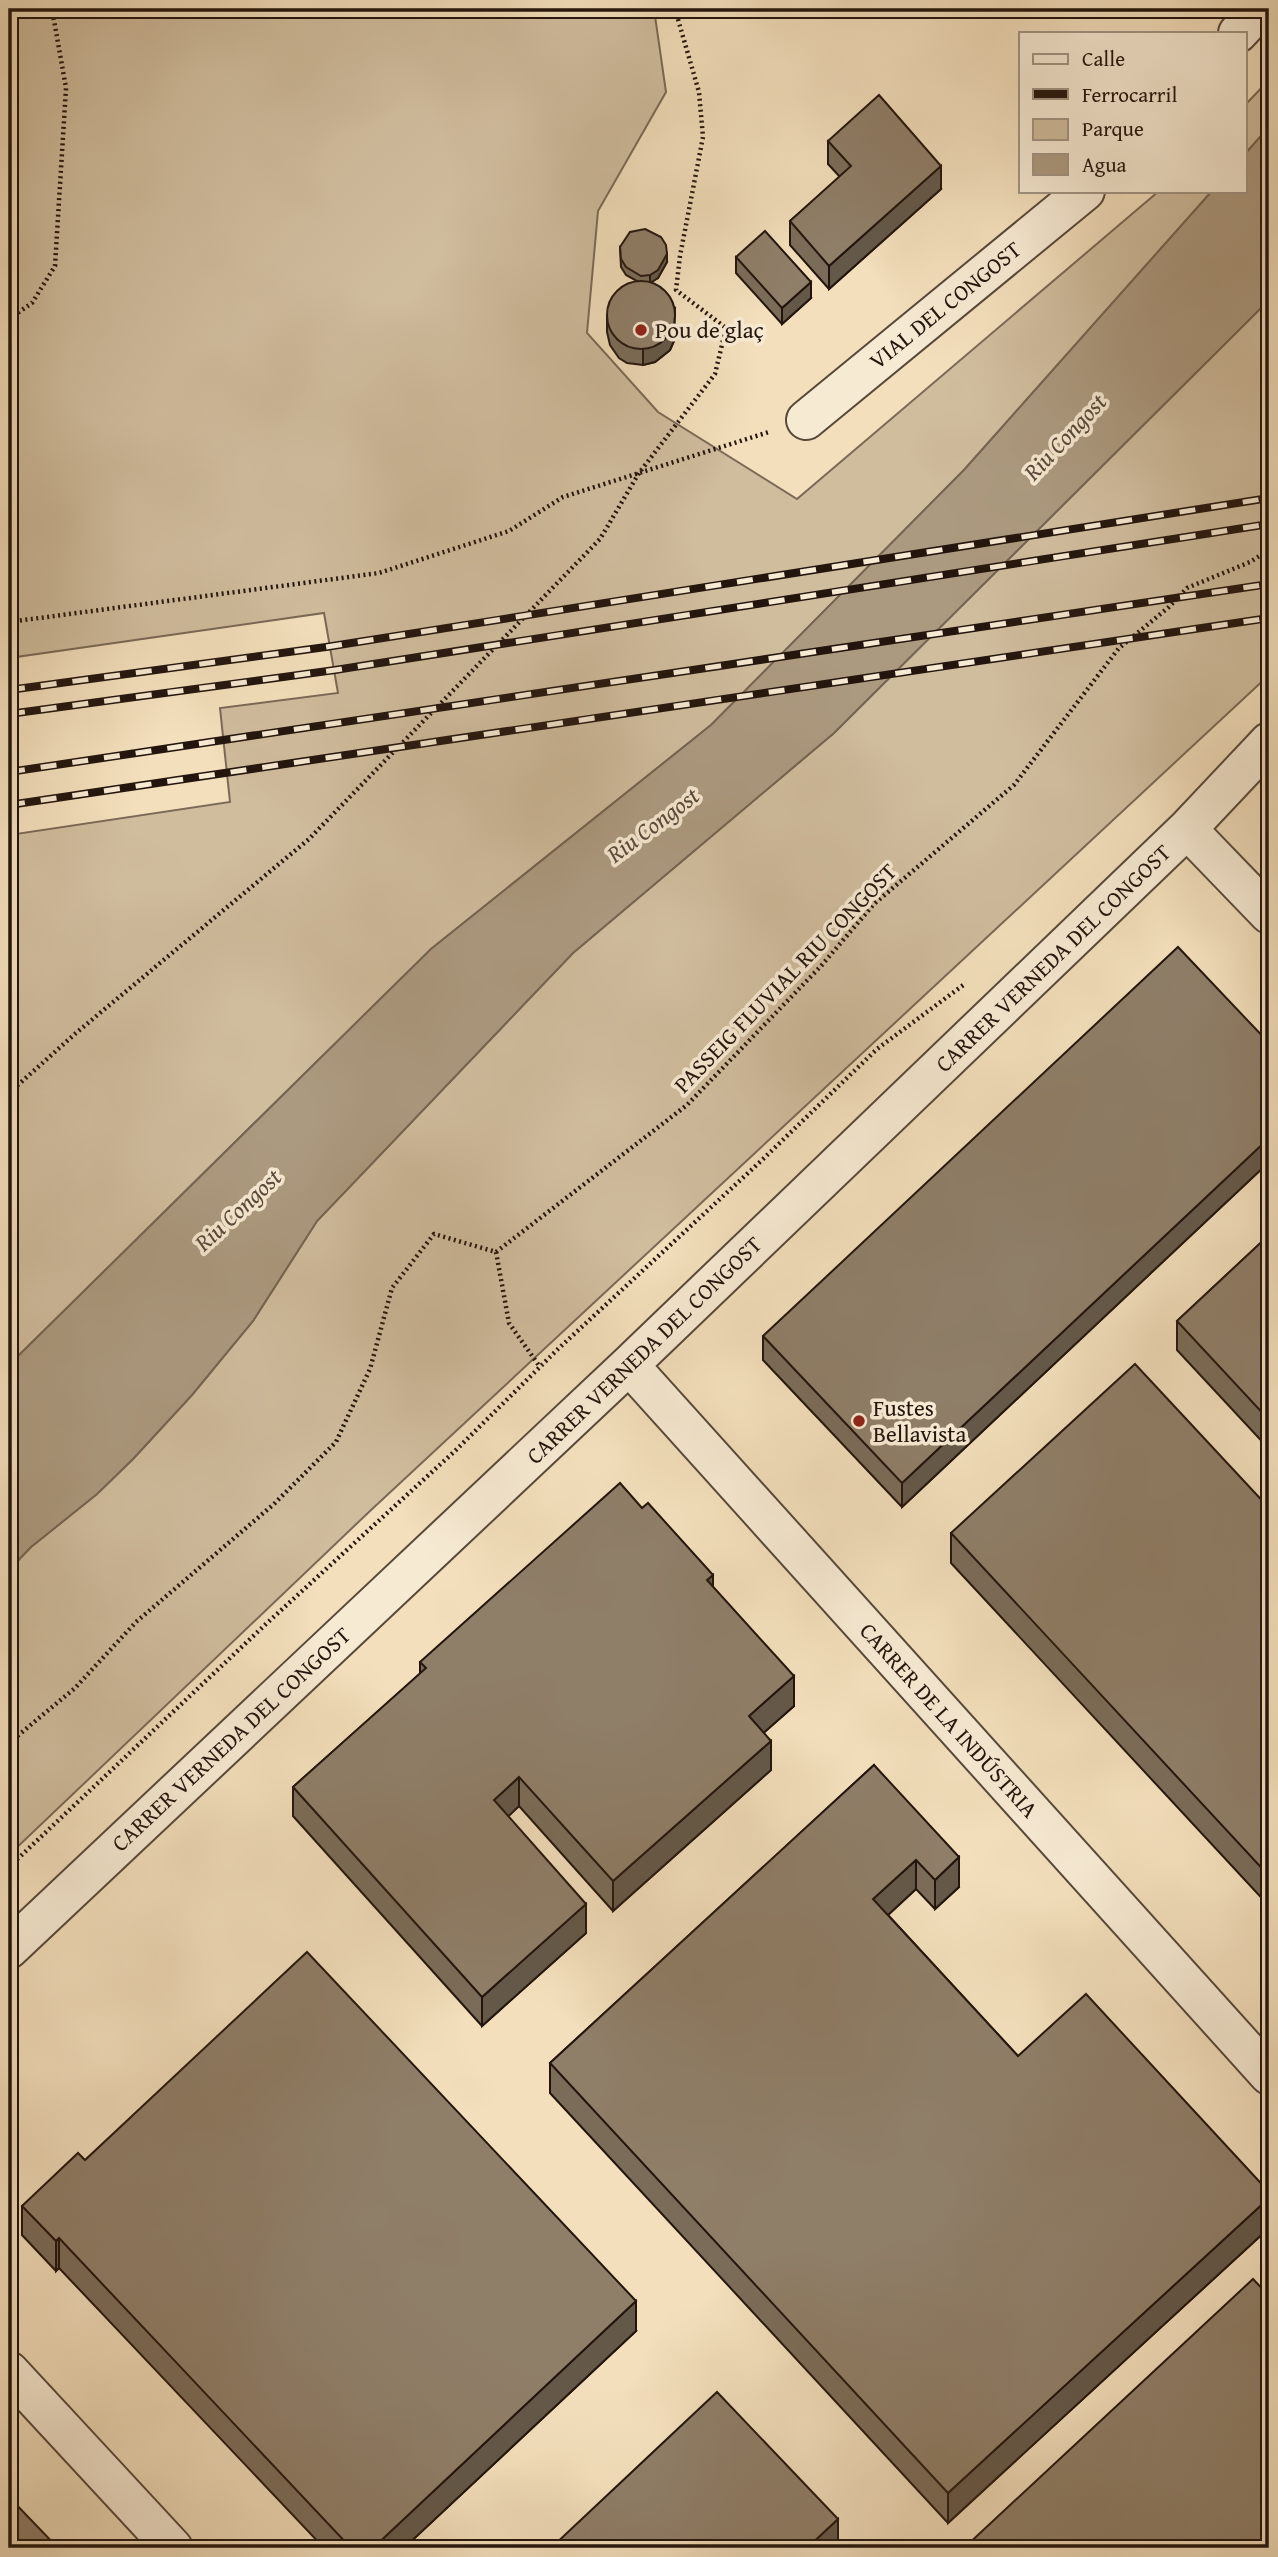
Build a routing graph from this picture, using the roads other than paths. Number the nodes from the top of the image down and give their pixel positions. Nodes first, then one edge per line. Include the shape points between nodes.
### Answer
1 (1260, 9) edge
2 (1239, 32) edge
3 (1084, 192) edge
4 (806, 420) road end
5 (1269, 742) edge
6 (1187, 829) junction
7 (1269, 914) edge
8 (629, 1366) junction
9 (9, 1949) edge
10 (1269, 2075) edge
11 (9, 2371) edge
12 (173, 2548) edge

1 - 2 street
3 - 4 street, VIAL DEL CONGOST
5 - 6 street, CARRER VERNEDA DEL CONGOST
6 - 7 street
6 - 8 street, CARRER VERNEDA DEL CONGOST
8 - 9 street, CARRER VERNEDA DEL CONGOST
8 - 10 street, CARRER DE LA INDÚSTRIA
11 - 12 street

